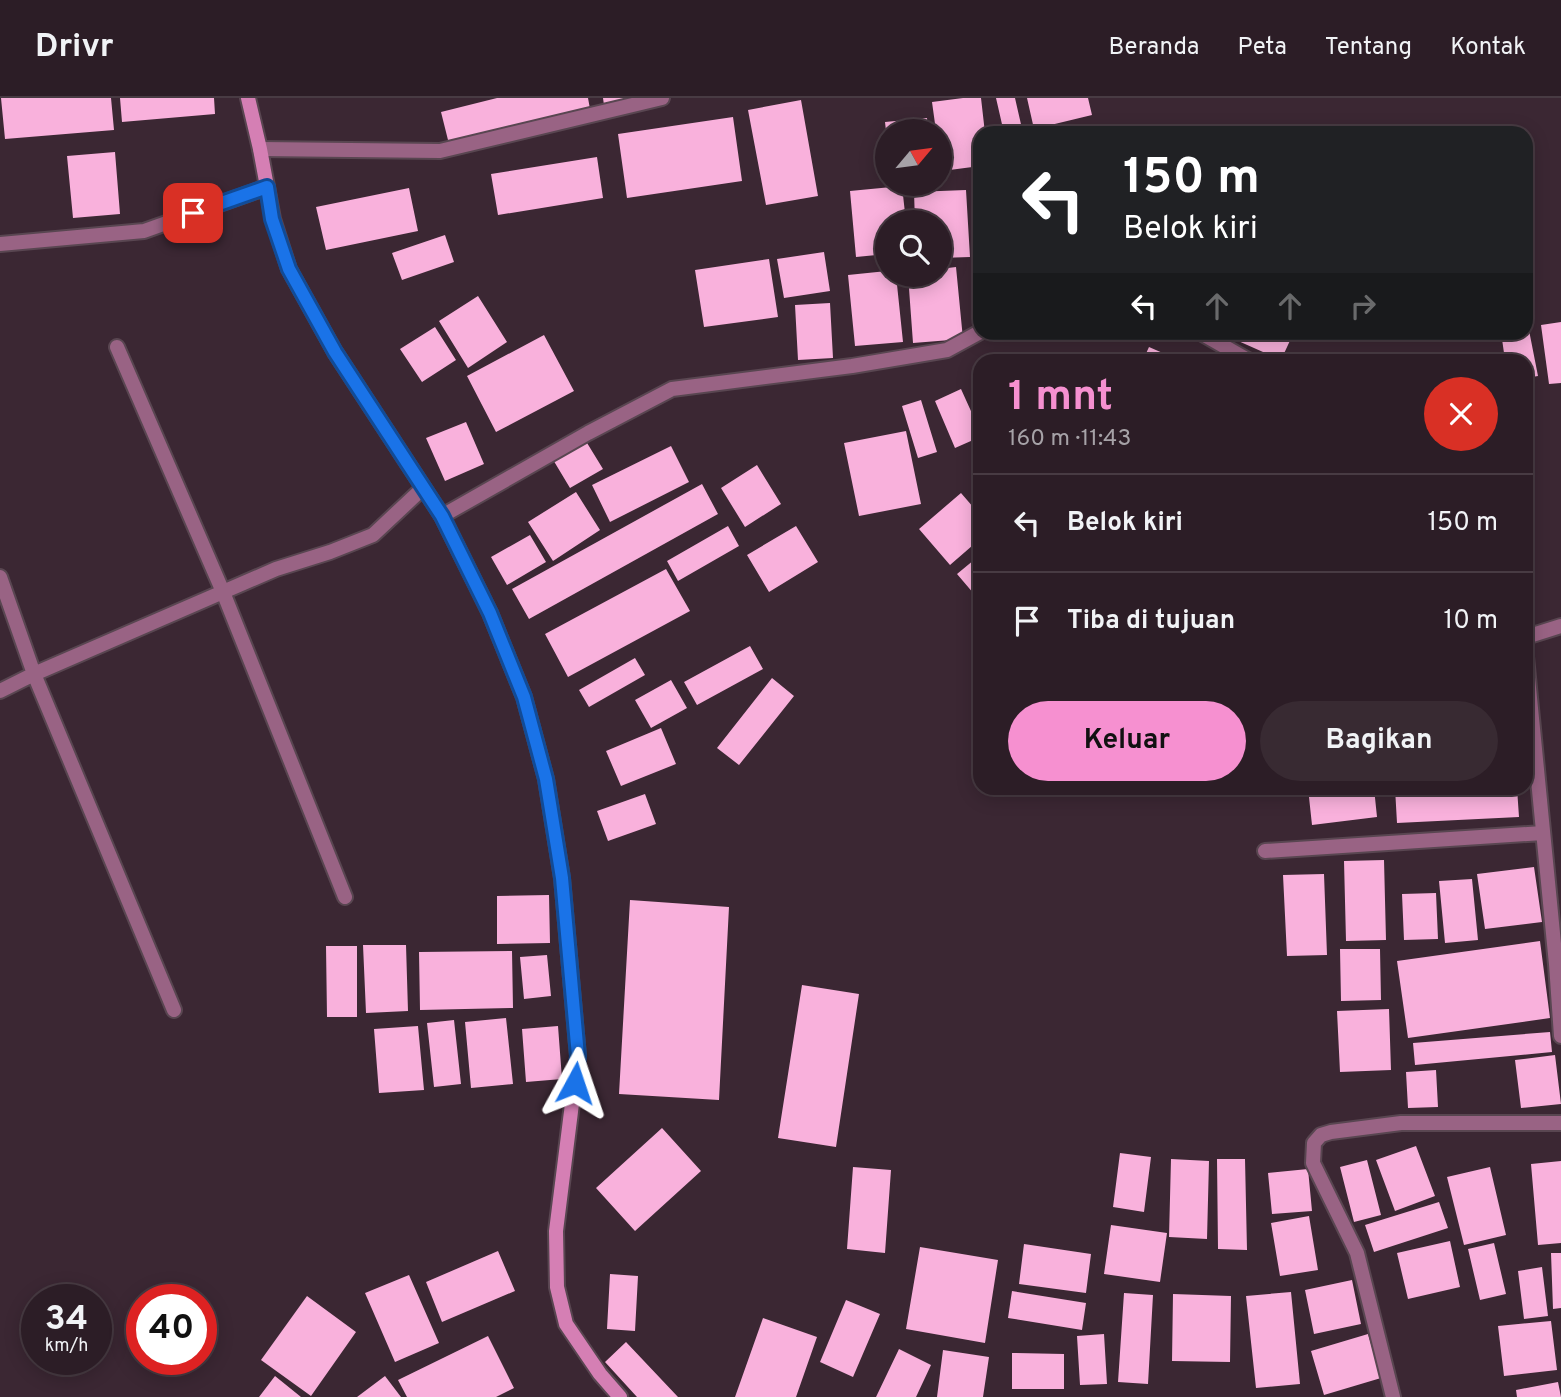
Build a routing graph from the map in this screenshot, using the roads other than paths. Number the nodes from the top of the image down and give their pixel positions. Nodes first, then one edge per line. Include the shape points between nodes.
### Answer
1 (248, 98) edge
2 (592, 98) edge
3 (662, 98) edge
4 (596, 114) junction
5 (260, 149) junction
6 (267, 187) junction
7 (0, 244) edge
8 (973, 336) edge
9 (1213, 340) edge
10 (117, 347) dead end
11 (1238, 354) edge
12 (423, 488) junction
13 (442, 516) junction
14 (0, 577) edge
15 (223, 592) junction
16 (1561, 626) edge
17 (1533, 635) edge
18 (34, 674) junction
19 (0, 691) edge
20 (1533, 729) edge
21 (1543, 833) junction
22 (1265, 851) dead end
23 (345, 897) dead end
24 (174, 1010) dead end
25 (1561, 1036) edge
26 (1561, 1123) edge
27 (620, 1397) edge
28 (1393, 1397) edge

1 - 5 street
2 - 4 street
3 - 4 street
4 - 5 street via 440,151
5 - 6 street
6 - 7 street via 144,231
6 - 12 street via 289,269 335,352
8 - 13 street via 947,350 672,390
9 - 11 street
10 - 15 street
12 - 13 street
12 - 15 street via 373,535
13 - 27 street via 490,613 524,697 546,779 562,878 578,1056 556,1231 556,1287 566,1324
14 - 18 street
15 - 18 street
15 - 23 street
16 - 17 street
18 - 19 street
18 - 24 street
20 - 21 street
21 - 22 street
21 - 25 street
26 - 28 street via 1401,1123 1331,1132 1314,1143 1313,1163 1357,1253

